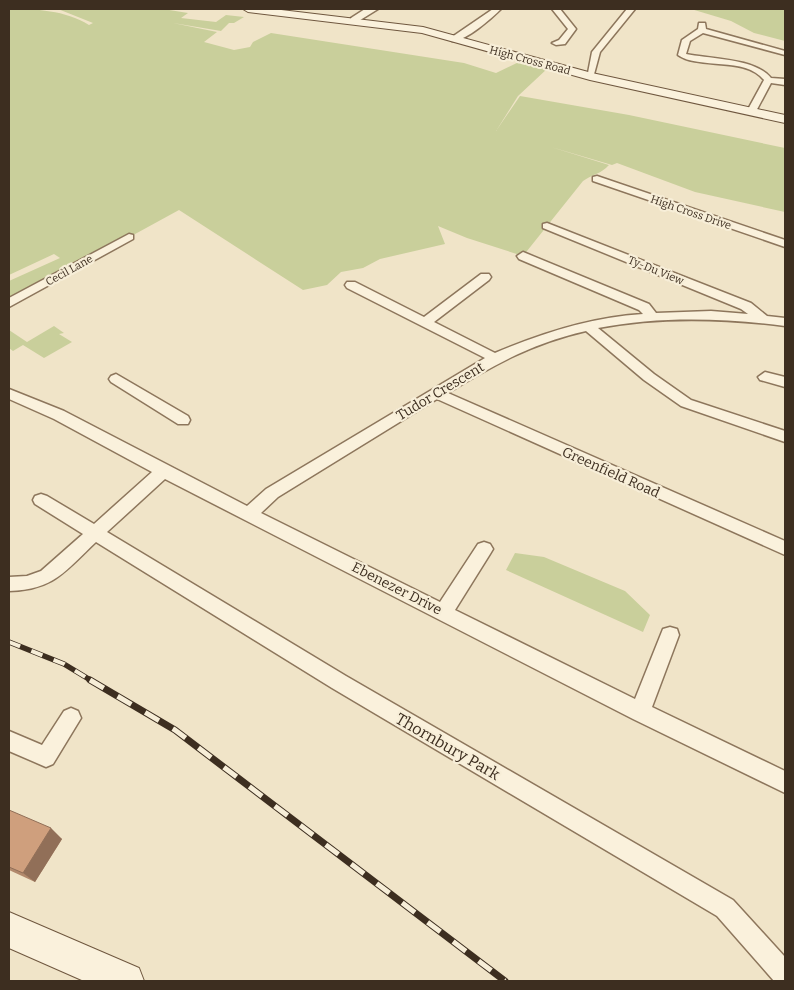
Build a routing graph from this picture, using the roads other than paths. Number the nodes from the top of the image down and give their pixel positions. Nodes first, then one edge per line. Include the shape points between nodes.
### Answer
1 (248, 9) edge
2 (374, 9) edge
3 (497, 9) edge
4 (556, 9) edge
5 (631, 9) edge
6 (354, 20) junction
7 (455, 39) junction
8 (556, 42) dead end
9 (785, 53) edge
10 (590, 76) junction
11 (768, 80) junction
12 (785, 82) edge
13 (751, 113) junction
14 (785, 120) edge
15 (597, 179) dead end
16 (548, 226) dead end
17 (129, 237) dead end
18 (785, 244) edge
19 (523, 256) dead end
20 (485, 276) dead end
21 (351, 285) dead end
22 (9, 303) edge
23 (652, 316) junction
24 (762, 318) junction
25 (425, 322) junction
26 (785, 322) edge
27 (588, 326) junction
28 (495, 358) junction
29 (765, 376) dead end
30 (116, 379) dead end
31 (785, 382) edge
32 (9, 394) edge
33 (438, 394) junction
34 (183, 420) dead end
35 (785, 437) edge
36 (163, 471) junction
37 (41, 500) dead end
38 (249, 514) junction
39 (96, 533) junction
40 (785, 548) edge
41 (484, 549) dead end
42 (9, 584) edge
43 (444, 612) junction
44 (670, 635) dead end
45 (640, 712) junction
46 (71, 718) dead end
47 (9, 741) edge
48 (785, 782) edge
49 (9, 930) edge
50 (785, 975) edge
51 (115, 979) edge

1 - 6 main road, High Cross Road
2 - 6 street
3 - 7 street
4 - 8 street via 572,29 562,42
5 - 10 street via 596,52
6 - 7 main road, High Cross Road via 423,30
7 - 10 main road, High Cross Road
9 - 11 street via 702,27 686,40 682,55 755,68 767,75
10 - 13 main road, High Cross Road
11 - 12 street
11 - 13 street
13 - 14 main road, High Cross Road
15 - 18 street, High Cross Drive
16 - 24 street, Ty-Du View via 746,306
17 - 22 street, Cecil Lane
19 - 23 street via 644,307
20 - 25 street
21 - 25 street
23 - 24 street, Tudor Crescent
23 - 27 street, Tudor Crescent
24 - 26 street, Tudor Crescent
25 - 28 street
27 - 28 street, Tudor Crescent via 540,339
27 - 35 street via 686,403
28 - 33 street, Tudor Crescent
29 - 31 street
30 - 34 street
32 - 36 street, Ebenezer Drive via 59,415
33 - 38 street, Tudor Crescent via 272,493
33 - 40 street, Greenfield Road
36 - 38 street, Ebenezer Drive
36 - 39 street
37 - 39 street, Thornbury Park
38 - 43 street, Ebenezer Drive
39 - 42 street via 46,577
39 - 50 street, Thornbury Park via 339,682 725,908
41 - 43 street
43 - 45 street, Ebenezer Drive
44 - 45 street
45 - 48 street, Ebenezer Drive
46 - 47 street via 46,757
49 - 51 main road

